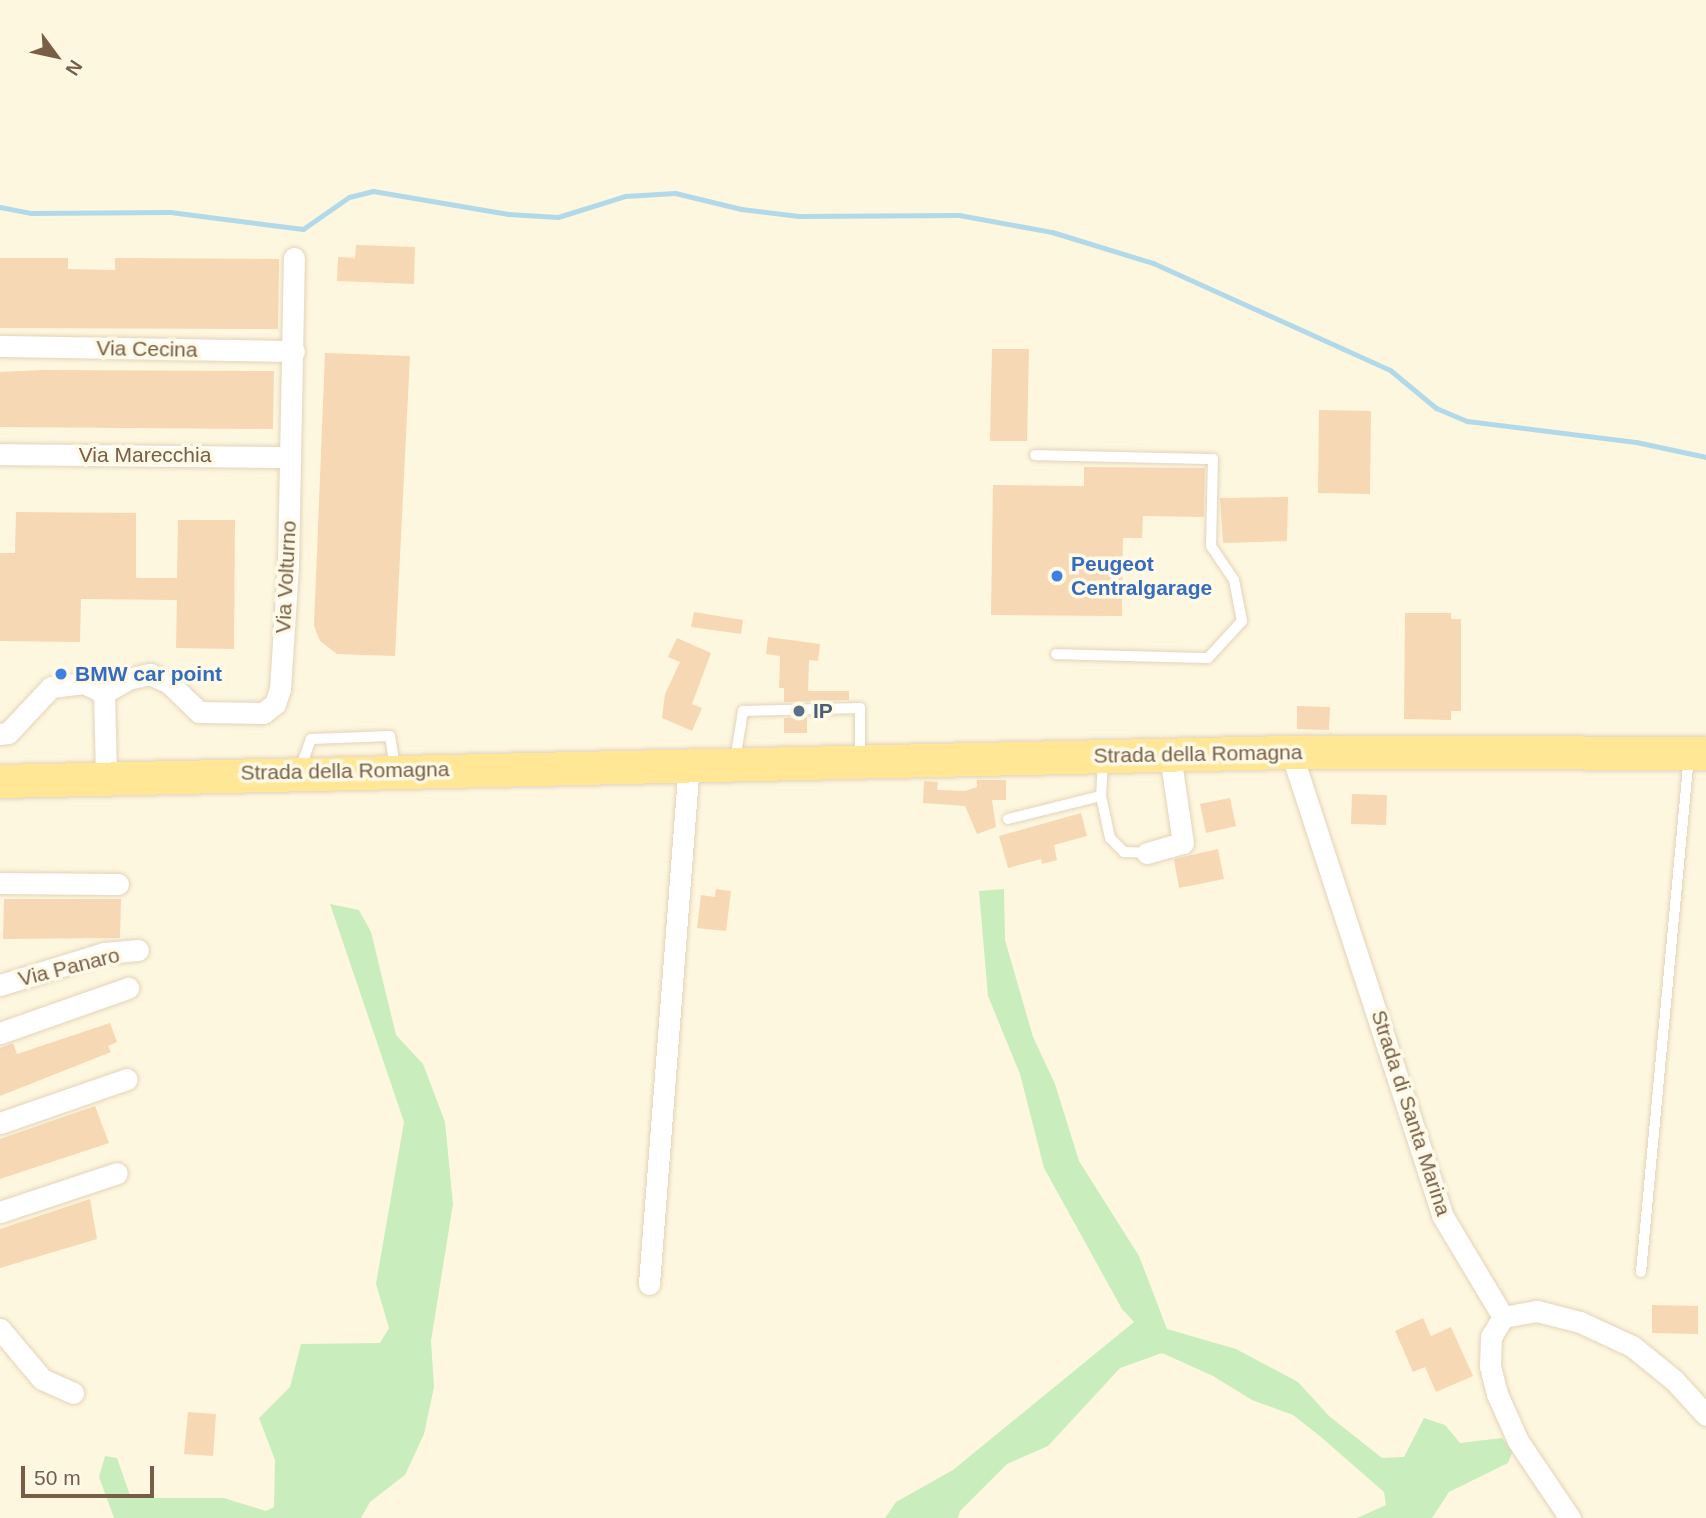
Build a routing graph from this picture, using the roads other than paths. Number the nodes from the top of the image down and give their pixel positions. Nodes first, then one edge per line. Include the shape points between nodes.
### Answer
1 (295, 258) dead end
2 (0, 346) edge
3 (294, 351) junction
4 (0, 454) edge
5 (1035, 455) dead end
6 (290, 457) junction
7 (1056, 654) dead end
8 (104, 693) junction
9 (0, 734) edge
10 (1291, 752) junction
11 (1698, 753) edge
12 (1170, 755) junction
13 (1103, 756) junction
14 (860, 760) junction
15 (735, 762) junction
16 (689, 763) junction
17 (106, 776) junction
18 (0, 781) edge
19 (1101, 796) junction
20 (1008, 819) dead end
21 (1147, 853) joint
22 (0, 883) edge
23 (118, 884) dead end
24 (138, 950) dead end
25 (0, 985) edge
26 (128, 988) dead end
27 (0, 1033) edge
28 (127, 1079) dead end
29 (0, 1123) edge
30 (117, 1172) dead end
31 (0, 1212) edge
32 (1641, 1272) dead end
33 (649, 1284) dead end
34 (1503, 1317) junction
35 (0, 1329) edge
36 (73, 1394) dead end
37 (1706, 1415) edge
38 (1570, 1518) edge

1 - 3 street, Via Volturno
2 - 3 street, Via Cecina
3 - 6 street, Via Volturno
4 - 6 street, Via Marecchia
5 - 7 lane via 1213,459 1211,546 1234,580 1242,621 1208,658
6 - 8 street, Via Volturno via 282,661 275,704 263,713 199,712 169,683 150,674 128,679
8 - 9 street via 84,683 51,687 8,733
8 - 17 street
10 - 11 main road, Strada della Romagna
10 - 12 main road, Strada della Romagna
10 - 34 street, Strada di Santa Marina via 1442,1215
11 - 32 lane
12 - 13 main road, Strada della Romagna
12 - 21 street via 1183,843
13 - 14 main road, Strada della Romagna
13 - 19 lane
14 - 15 main road, Strada della Romagna
14 - 15 lane via 860,708 743,711
15 - 16 main road, Strada della Romagna
16 - 17 main road, Strada della Romagna
16 - 33 street
17 - 18 main road, Strada della Romagna
19 - 20 lane
19 - 21 lane via 1110,838 1124,852
22 - 23 street
24 - 25 street, Via Panaro via 104,953
26 - 27 street, Via Panaro
28 - 29 street
30 - 31 street
34 - 37 street via 1537,1311 1580,1322 1632,1346 1674,1380
34 - 38 street via 1491,1337 1490,1366 1497,1394 1518,1441
35 - 36 street via 41,1379

